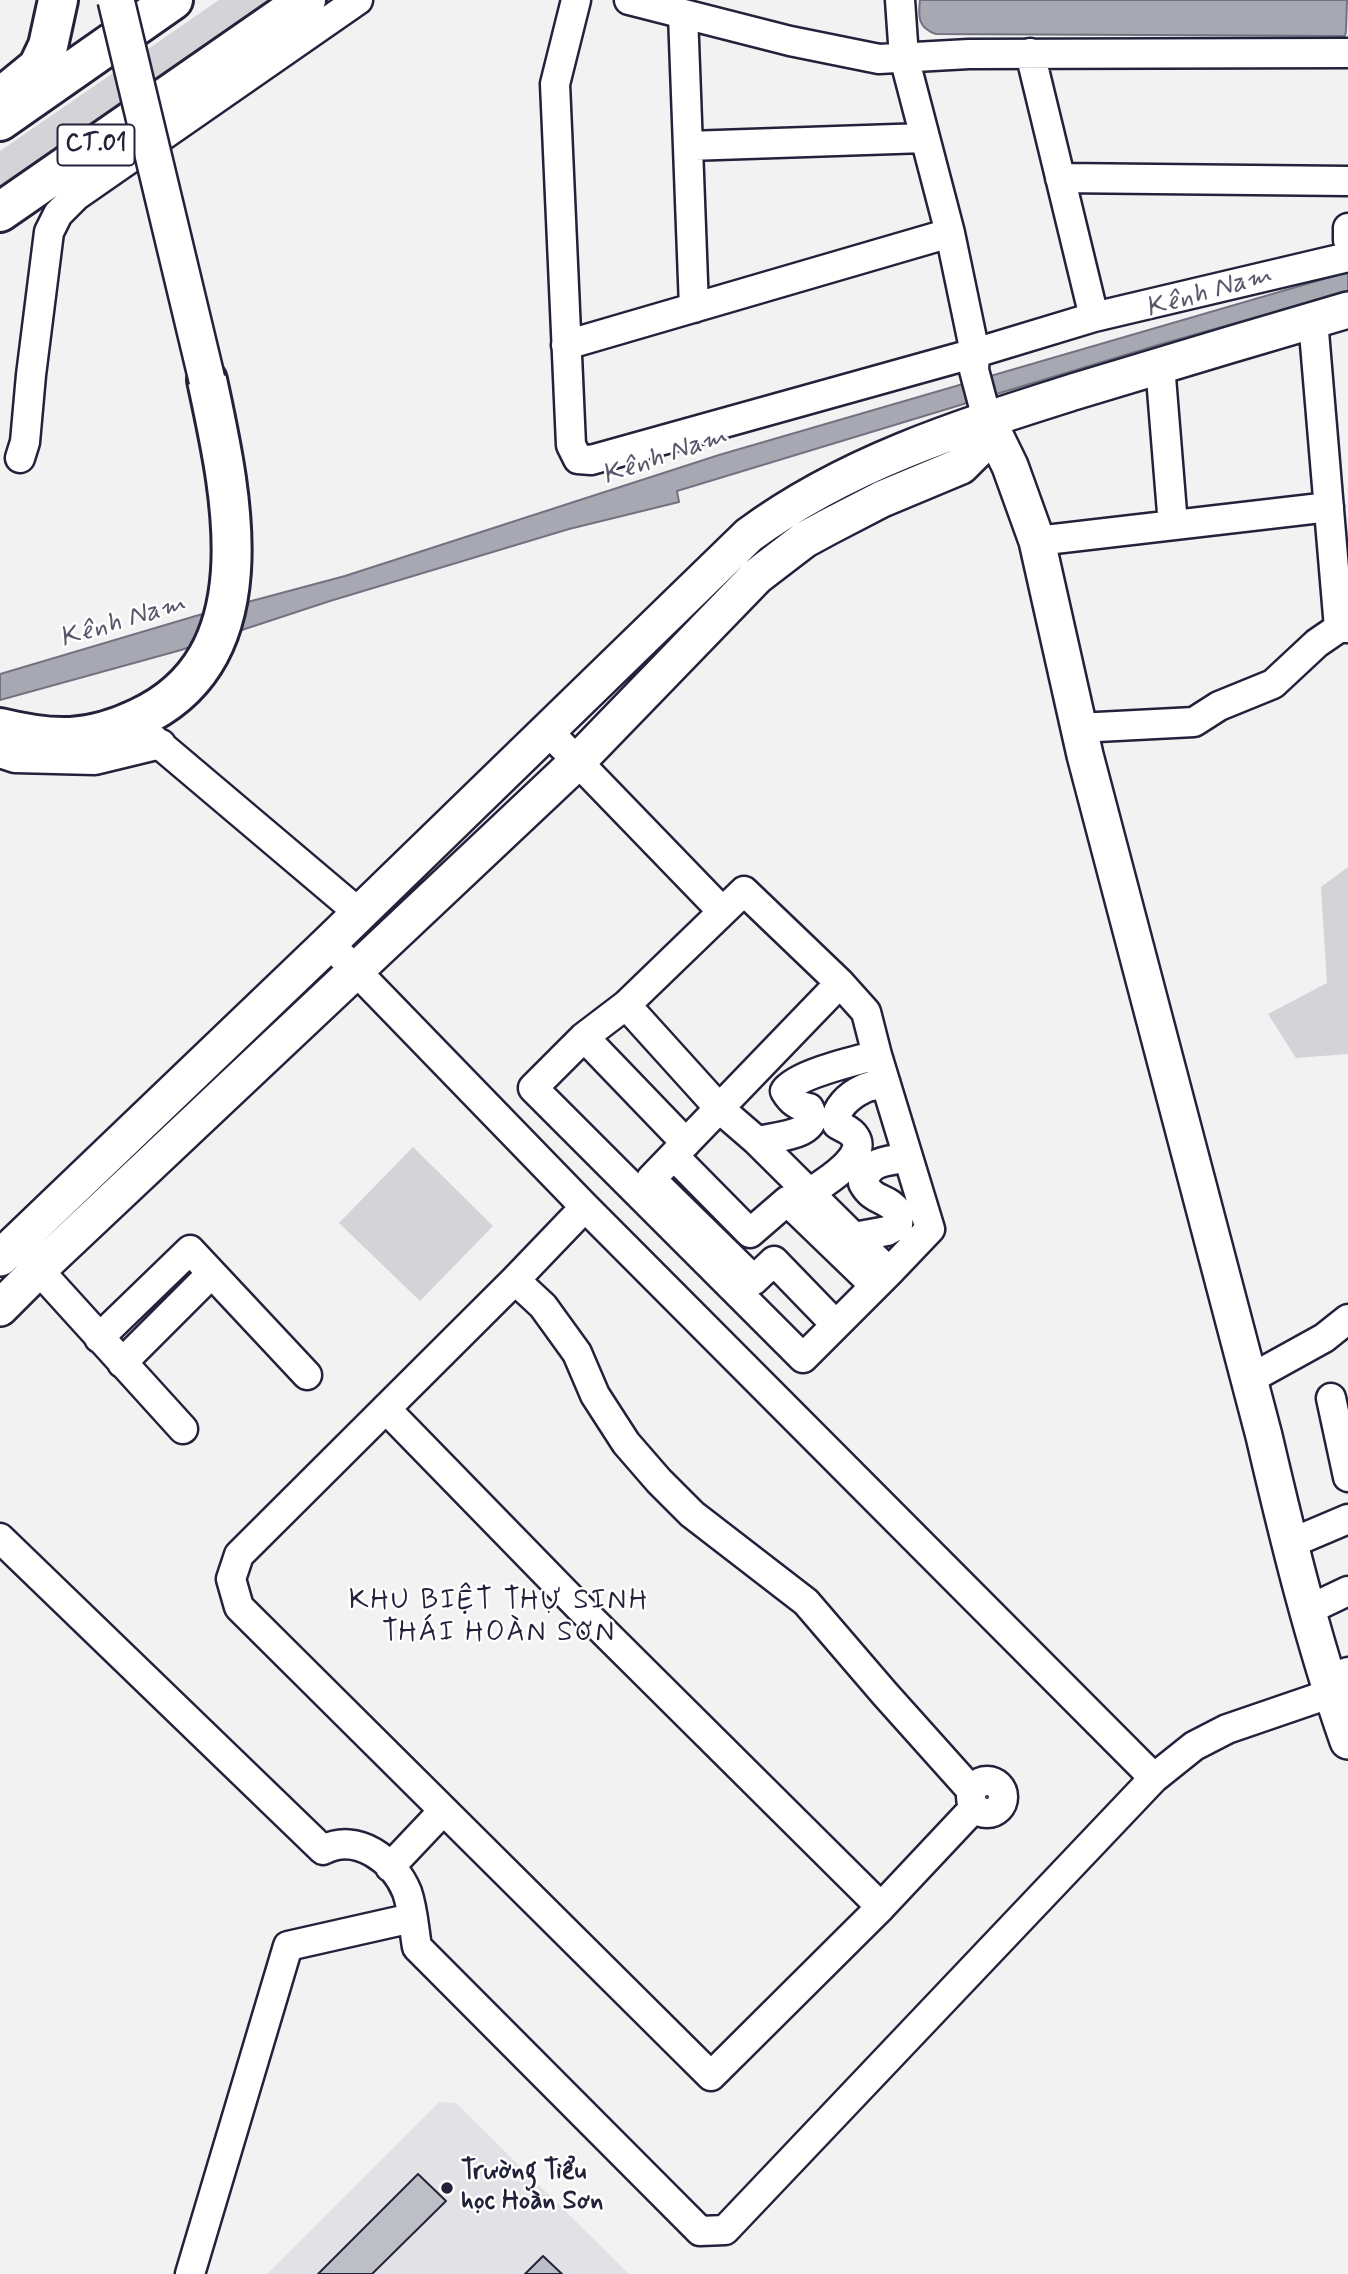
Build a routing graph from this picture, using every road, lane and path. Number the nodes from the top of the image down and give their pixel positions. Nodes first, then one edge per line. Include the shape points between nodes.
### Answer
1 (58, 0) edge
2 (116, 0) edge
3 (173, 0) edge
4 (306, 0) edge
5 (358, 0) edge
6 (576, 0) edge
7 (629, 0) edge
8 (900, 0) edge
9 (683, 14) junction
10 (1030, 53) junction
11 (1348, 53) edge
12 (904, 57) junction
13 (192, 78) junction
14 (0, 98) edge
15 (0, 121) edge
16 (925, 138) junction
17 (688, 146) junction
18 (1060, 178) junction
19 (1348, 181) edge
20 (0, 212) edge
21 (1348, 228) edge
22 (0, 232) edge
23 (950, 233) junction
24 (1348, 240) edge
25 (1348, 257) edge
26 (694, 308) junction
27 (1348, 310) edge
28 (1094, 317) junction
29 (1313, 320) junction
30 (566, 345) junction
31 (974, 361) junction
32 (1160, 365) junction
33 (207, 380) joint
34 (987, 419) junction
35 (20, 458) dead end
36 (1329, 507) junction
37 (1173, 525) junction
38 (1037, 541) junction
39 (1343, 628) edge
40 (0, 728) edge
41 (1078, 728) junction
42 (547, 730) junction
43 (146, 733) junction
44 (0, 753) edge
45 (576, 762) junction
46 (722, 911) junction
47 (359, 913) junction
48 (329, 943) junction
49 (357, 970) junction
50 (841, 983) junction
51 (626, 1005) junction
52 (584, 1037) junction
53 (877, 1055) junction
54 (886, 1084) junction
55 (720, 1109) junction
56 (757, 1141) junction
57 (674, 1156) junction
58 (908, 1157) junction
59 (809, 1193) junction
60 (585, 1207) junction
61 (854, 1237) junction
62 (8, 1251) edge
63 (37, 1270) junction
64 (211, 1274) junction
65 (882, 1279) junction
66 (514, 1280) junction
67 (0, 1308) edge
68 (842, 1319) junction
69 (1348, 1319) edge
70 (99, 1338) junction
71 (122, 1363) junction
72 (307, 1375) dead end
73 (1248, 1380) junction
74 (1331, 1398) dead end
75 (386, 1409) junction
76 (183, 1429) dead end
77 (1348, 1477) edge
78 (1348, 1519) edge
79 (0, 1538) edge
80 (1289, 1544) junction
81 (1348, 1591) edge
82 (1308, 1610) junction
83 (1336, 1681) edge
84 (1348, 1741) edge
85 (1154, 1778) junction
86 (443, 1811) junction
87 (390, 1867) junction
88 (881, 1907) junction
89 (412, 1918) junction
90 (190, 2274) edge

1 - 14 highway via 48,46 37,67
2 - 33 main road, bridge
3 - 15 highway, CT.01
4 - 13 highway, CT.01
5 - 35 street via 75,196 58,214 49,232
6 - 30 street via 555,84
7 - 9 street
8 - 12 street
9 - 12 street via 879,59
9 - 17 street
10 - 11 street
10 - 12 street
10 - 18 street
12 - 16 street
13 - 20 highway, CT.01
13 - 22 highway via 50,197
16 - 17 street
16 - 23 street
17 - 26 street
18 - 19 street
18 - 28 street
21 - 24 street
23 - 26 street
23 - 31 street
25 - 28 street
26 - 30 street
27 - 29 main road
28 - 31 street
29 - 32 main road
29 - 36 street
30 - 31 street via 571,445 578,459 591,460
31 - 34 street
32 - 34 main road
32 - 37 street
33 - 43 highway via 230,507 231,584 210,651 196,675 163,705
34 - 38 main road
34 - 42 main road via 850,473 776,514 749,534
34 - 45 main road via 977,450 961,466 828,527 757,576
36 - 37 street
36 - 39 street
37 - 38 street
38 - 41 main road
39 - 41 street via 1317,643 1273,684 1219,706 1194,722
40 - 43 highway via 67,738
41 - 73 main road
42 - 45 street
42 - 47 main road
43 - 44 street via 95,760 15,758
43 - 47 street
45 - 46 street
45 - 49 main road
46 - 50 street via 744,891
46 - 51 street
47 - 48 main road
48 - 49 street
48 - 62 main road
49 - 60 street
49 - 63 main road
50 - 53 street via 866,1012
50 - 55 street
51 - 52 street
51 - 55 street
52 - 57 street
52 - 68 street via 533,1088 803,1358
53 - 54 street
53 - 56 street via 790,1084 785,1091 790,1100 812,1114 809,1127
54 - 58 street
54 - 59 street via 865,1087 838,1110 837,1124 855,1136 857,1152
55 - 56 street
55 - 57 street
56 - 59 street
57 - 65 street via 750,1233 787,1201
57 - 68 street via 651,1179 754,1280 774,1261
58 - 61 street via 873,1164 863,1183 869,1194 893,1205 899,1213 898,1225
58 - 65 street via 930,1228
59 - 61 street
60 - 66 street
60 - 85 street
61 - 65 street
62 - 63 street
63 - 67 main road
63 - 70 street
64 - 70 street via 190,1250
64 - 71 street
64 - 72 street
65 - 68 street
66 - 75 street
66 - 88 street via 543,1306 577,1353 595,1395 626,1444 692,1514 806,1602 973,1799
69 - 73 street via 1324,1338
70 - 71 street
71 - 76 street
73 - 80 main road
74 - 77 street
75 - 86 street via 239,1555 231,1579 239,1607
75 - 88 street
78 - 80 street
79 - 87 street via 323,1850 346,1843 369,1849
80 - 82 main road
81 - 82 street
82 - 83 main road
83 - 84 main road
83 - 85 street via 1194,1746
85 - 89 street via 725,2230 699,2231 417,1947
86 - 87 street
86 - 88 street via 711,2076
87 - 89 street via 408,1894
89 - 90 street via 288,1946

